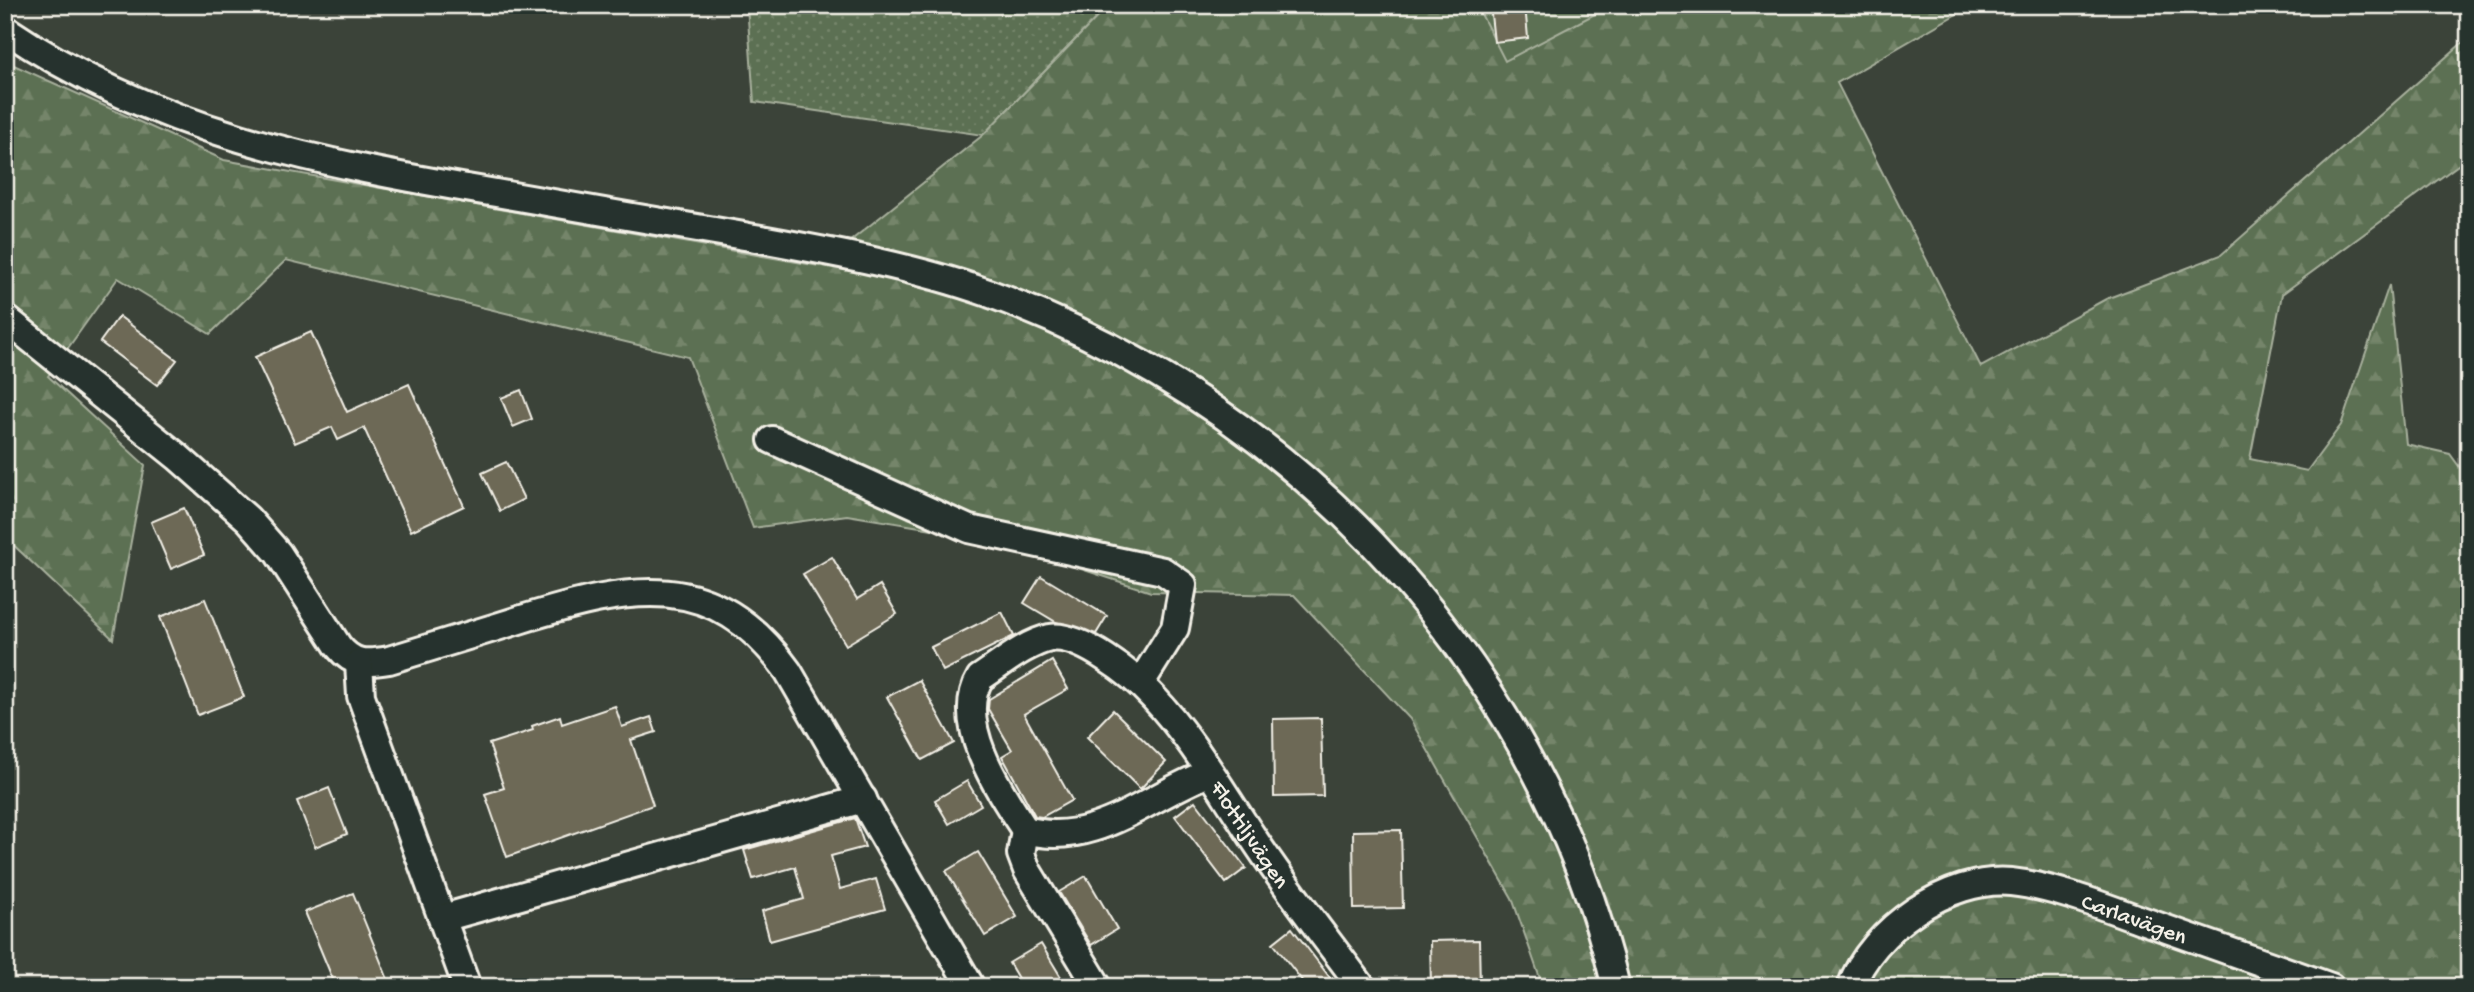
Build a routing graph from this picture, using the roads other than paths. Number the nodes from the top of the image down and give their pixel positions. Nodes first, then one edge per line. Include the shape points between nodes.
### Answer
1 (5, 29) edge
2 (5, 318) edge
3 (772, 440) dead end
4 (359, 663) junction
5 (1140, 684) junction
6 (1209, 773) junction
7 (863, 799) junction
8 (1025, 830) junction
9 (443, 918) junction
10 (467, 987) edge
11 (971, 987) edge
12 (1098, 987) edge
13 (1362, 987) edge
14 (1616, 987) edge
15 (1851, 987) edge
16 (2331, 987) edge

1 - 14 street via 124,97 267,149 875,261 984,292 1049,317 1166,376 1225,415 1335,505 1430,608 1478,671 1511,724 1565,837
2 - 4 street via 248,519 278,553 338,646
3 - 5 street via 969,528 1163,571 1183,585 1175,628
4 - 7 street via 389,660 624,592 681,595 745,623 768,643
4 - 9 street via 361,696
5 - 6 street, Flottiljvägen
5 - 8 street via 1096,652 1067,639 1050,638 980,678 970,708 974,734
6 - 8 street via 1094,829 1068,836
6 - 13 street, Flottiljvägen
7 - 9 street
7 - 11 street
8 - 12 street via 1021,854 1027,870
9 - 10 street
15 - 16 street, Carlavägen via 1858,967 1885,933 1937,898 1974,885 2010,882 2082,899

